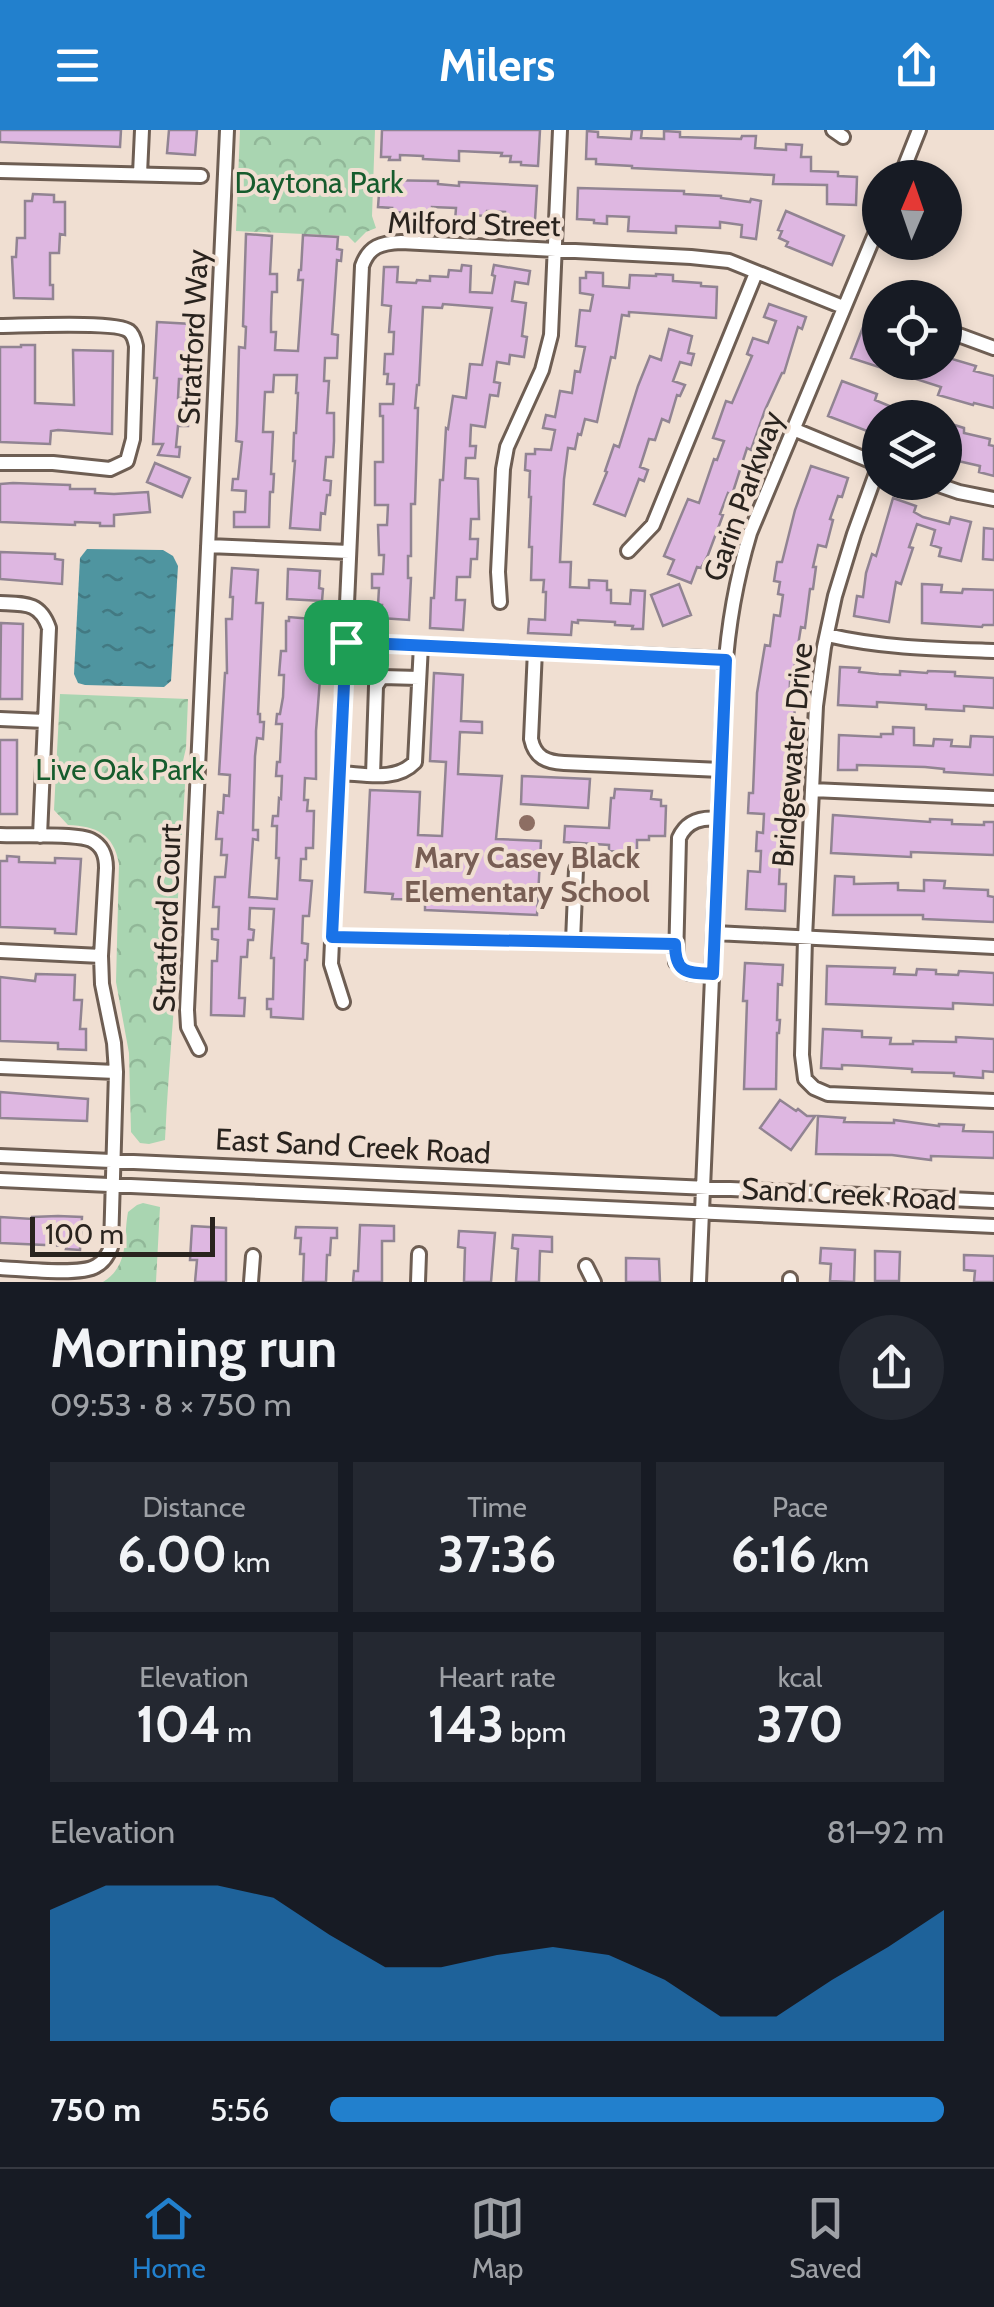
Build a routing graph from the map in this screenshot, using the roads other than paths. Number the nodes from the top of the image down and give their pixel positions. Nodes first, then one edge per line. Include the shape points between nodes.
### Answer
1 (142, 130) edge
2 (227, 130) edge
3 (560, 130) edge
4 (919, 130) edge
5 (907, 160) edge
6 (0, 171) edge
7 (140, 174) junction
8 (201, 176) dead end
9 (554, 249) junction
10 (864, 260) edge
11 (756, 272) junction
12 (843, 308) junction
13 (0, 326) edge
14 (962, 336) edge
15 (994, 348) edge
16 (793, 429) junction
17 (862, 458) edge
18 (0, 464) edge
19 (962, 493) edge
20 (994, 499) edge
21 (867, 500) edge
22 (208, 546) junction
23 (350, 552) junction
24 (628, 552) dead end
25 (0, 602) edge
26 (500, 602) dead end
27 (827, 635) junction
28 (346, 642) junction
29 (421, 645) junction
30 (535, 650) junction
31 (994, 651) edge
32 (726, 660) junction
33 (419, 678) junction
34 (0, 719) edge
35 (45, 720) junction
36 (721, 770) junction
37 (340, 773) junction
38 (373, 775) junction
39 (812, 790) junction
40 (994, 798) edge
41 (720, 819) junction
42 (0, 835) edge
43 (40, 836) junction
44 (576, 869) dead end
45 (715, 933) junction
46 (332, 937) junction
47 (804, 938) junction
48 (573, 941) junction
49 (675, 944) junction
50 (994, 947) edge
51 (0, 951) edge
52 (102, 956) junction
53 (713, 974) junction
54 (343, 1002) dead end
55 (198, 1050) dead end
56 (0, 1067) edge
57 (116, 1072) junction
58 (994, 1101) edge
59 (0, 1156) edge
60 (114, 1160) junction
61 (0, 1180) edge
62 (114, 1185) junction
63 (703, 1187) junction
64 (994, 1202) edge
65 (702, 1212) junction
66 (994, 1226) edge
67 (419, 1254) dead end
68 (253, 1256) dead end
69 (586, 1266) dead end
70 (0, 1268) edge
71 (50, 1276) edge
72 (251, 1282) edge
73 (418, 1282) edge
74 (594, 1282) edge
75 (699, 1282) edge

1 - 7 street
2 - 22 street, Stratford Way
3 - 9 street
4 - 5 street
6 - 7 street
7 - 8 street
9 - 11 street, Milford Street via 710,259
9 - 23 street, Milford Street via 384,243 366,256
9 - 26 street via 547,356 506,447
10 - 12 street, Garin Parkway
11 - 12 street, Milford Street
11 - 24 street via 653,525
12 - 16 street, Garin Parkway
13 - 18 street via 111,326 130,332 136,346 128,461 110,468
14 - 15 street
16 - 17 street
16 - 32 street, Garin Parkway via 738,572
19 - 20 street
21 - 27 street, Bridgewater Drive
22 - 23 street
22 - 55 street, Stratford Court via 188,1010
23 - 28 street, Milford Street
25 - 35 street via 44,614
27 - 31 street via 895,647
27 - 39 street, Bridgewater Drive
28 - 29 street
28 - 37 street, Milford Street
29 - 30 street
29 - 33 street
30 - 32 street
30 - 36 street via 532,746 546,761
32 - 36 street, Garin Parkway
33 - 38 street via 414,762 405,772
33 - 38 street via 382,676 376,686
34 - 35 street
35 - 43 street
36 - 41 street, Garin Parkway
37 - 38 street
37 - 46 street, Milford Street
39 - 40 street
39 - 47 street, Bridgewater Drive
41 - 45 street, Garin Parkway
41 - 49 street via 700,819 682,832
42 - 43 street
43 - 52 street via 86,838 103,850
44 - 48 street
45 - 47 street
45 - 53 street, Garin Parkway
46 - 48 street
46 - 54 street, Milford Street via 331,964
47 - 50 street
47 - 58 street, Bridgewater Drive via 802,1055 805,1079 814,1088
48 - 49 street
49 - 53 street via 683,970
51 - 52 street
52 - 57 street
53 - 63 street, Garin Parkway
56 - 57 street
57 - 60 street
59 - 60 street, East Sand Creek Road
60 - 62 street
60 - 63 street, East Sand Creek Road
61 - 62 street, East Sand Creek Road
62 - 65 street, East Sand Creek Road
62 - 71 street via 107,1257 84,1271
63 - 64 street, Sand Creek Road
63 - 65 street, Garin Parkway
65 - 66 street, Sand Creek Road
65 - 75 street, Garin Parkway
67 - 73 street
68 - 72 street
69 - 74 street
70 - 71 street

